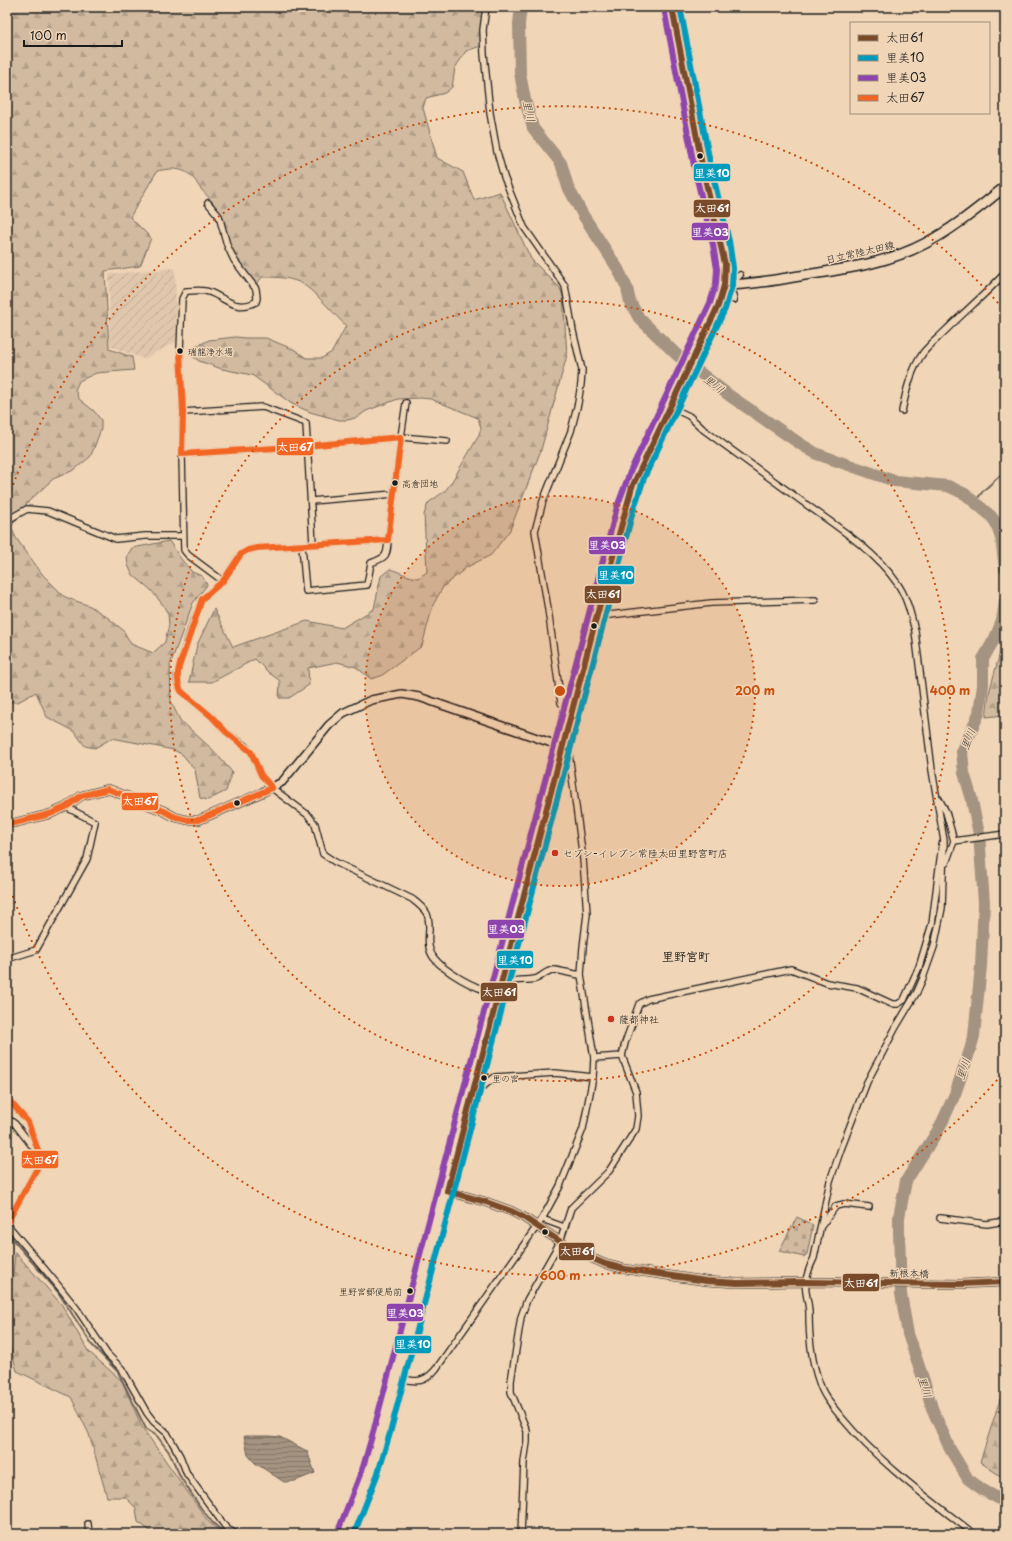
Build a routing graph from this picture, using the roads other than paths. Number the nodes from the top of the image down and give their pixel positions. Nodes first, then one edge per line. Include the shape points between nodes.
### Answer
1 (486, 7) edge
2 (672, 7) edge
3 (1005, 187) edge
4 (208, 203) dead end
5 (1005, 273) edge
6 (724, 285) junction
7 (406, 403) dead end
8 (672, 403) junction
9 (902, 411) dead end
10 (183, 412) junction
11 (400, 436) junction
12 (447, 441) dead end
13 (306, 446) junction
14 (182, 454) junction
15 (394, 494) junction
16 (311, 501) junction
17 (7, 523) edge
18 (183, 536) junction
19 (388, 540) junction
20 (313, 544) junction
21 (302, 546) junction
22 (223, 581) junction
23 (815, 600) dead end
24 (597, 615) junction
25 (572, 710) junction
26 (563, 747) junction
27 (272, 788) junction
28 (936, 795) junction
29 (66, 807) junction
30 (7, 823) edge
31 (1005, 834) edge
32 (943, 837) junction
33 (957, 841) junction
34 (944, 867) junction
35 (7, 959) edge
36 (581, 975) junction
37 (922, 981) junction
38 (500, 989) junction
39 (904, 1000) junction
40 (622, 1056) junction
41 (594, 1058) junction
42 (593, 1077) junction
43 (471, 1096) junction
44 (7, 1098) edge
45 (7, 1118) edge
46 (40, 1156) junction
47 (446, 1191) junction
48 (869, 1207) dead end
49 (940, 1218) dead end
50 (542, 1219) junction
51 (1005, 1221) edge
52 (7, 1224) edge
53 (536, 1225) junction
54 (564, 1227) junction
55 (821, 1227) junction
56 (560, 1242) junction
57 (7, 1258) edge
58 (7, 1271) edge
59 (808, 1282) junction
60 (1005, 1282) edge
61 (396, 1378) junction
62 (88, 1524) dead end
63 (88, 1534) edge
64 (236, 1534) edge
65 (345, 1534) edge
66 (521, 1534) edge
67 (974, 1534) edge

1 - 25 street via 483,30 484,54 497,152 524,227 565,286 582,370 582,384 572,431 543,500 535,531 561,703
2 - 6 main road via 703,170 721,243 725,269
3 - 6 main road, 日立常陸太田線 via 942,234 903,254 865,264 742,286
4 - 10 street via 218,216 234,260 256,289 258,298 250,305 238,305 228,303 203,290 186,291 182,299 180,351
5 - 9 street via 923,354 912,374
6 - 8 main road via 718,306
7 - 11 street
8 - 24 main road via 632,488
8 - 28 street via 704,430 867,551 897,583 915,632
10 - 13 street via 263,407 306,423
10 - 14 street
11 - 12 street
11 - 13 street
11 - 15 street
13 - 14 street
13 - 16 street
14 - 18 street
15 - 16 street
15 - 19 street
16 - 20 street
17 - 18 street via 27,509 48,511 116,539
18 - 22 street via 184,550 188,555
19 - 20 street
19 - 21 street via 384,558 371,563 367,585 306,591
20 - 21 street
21 - 22 street via 248,550 241,554
22 - 27 street via 202,599 179,667 178,685 181,691 251,752 261,775
23 - 24 street via 711,603
24 - 25 main road
25 - 26 main road
26 - 27 street via 419,697 402,694 371,700 343,713 282,782
26 - 36 street via 569,754 588,914
26 - 38 main road
27 - 29 street via 199,820 175,817 108,789 81,796
27 - 38 street via 308,815 315,824 323,854 412,899 420,906 428,921 429,948 442,967 475,986 492,991
28 - 32 street
28 - 33 street via 946,812
29 - 30 street via 37,817
29 - 35 street via 95,822 87,859 36,950
31 - 33 street
32 - 34 street
32 - 39 street via 932,924 919,966
33 - 34 street
34 - 37 street via 942,908 934,947
36 - 38 street via 553,970 536,979 510,982
36 - 41 street
37 - 39 street
37 - 55 street via 881,1055 855,1111 830,1181
38 - 43 main road
39 - 40 street via 892,1004 857,988 827,983 791,969 648,998 639,1004
40 - 41 street
40 - 54 street via 636,1092 636,1129 609,1171 571,1208
41 - 42 street
42 - 43 street via 555,1073 495,1077
42 - 50 street via 584,1129 560,1186
43 - 47 main road
44 - 46 street via 28,1122
45 - 46 street via 15,1124
46 - 52 street via 40,1163
47 - 53 street, 新根本橋 via 510,1211
47 - 61 main road
48 - 55 street via 844,1204 836,1206
49 - 51 street via 987,1224
50 - 53 street
50 - 54 street
52 - 64 street via 77,1309 107,1354 122,1369 146,1413 167,1433 187,1474 227,1529
53 - 56 street, 新根本橋
53 - 61 street via 429,1377 423,1381
54 - 56 street
55 - 59 street
56 - 59 street, 新根本橋 via 588,1258 625,1269 706,1281
56 - 66 street via 527,1300 510,1381 511,1392 527,1431
57 - 58 street
59 - 60 street, 新根本橋
59 - 67 street via 806,1290 812,1358 819,1383 829,1401 853,1432 876,1455
61 - 65 main road via 371,1470
62 - 63 street

